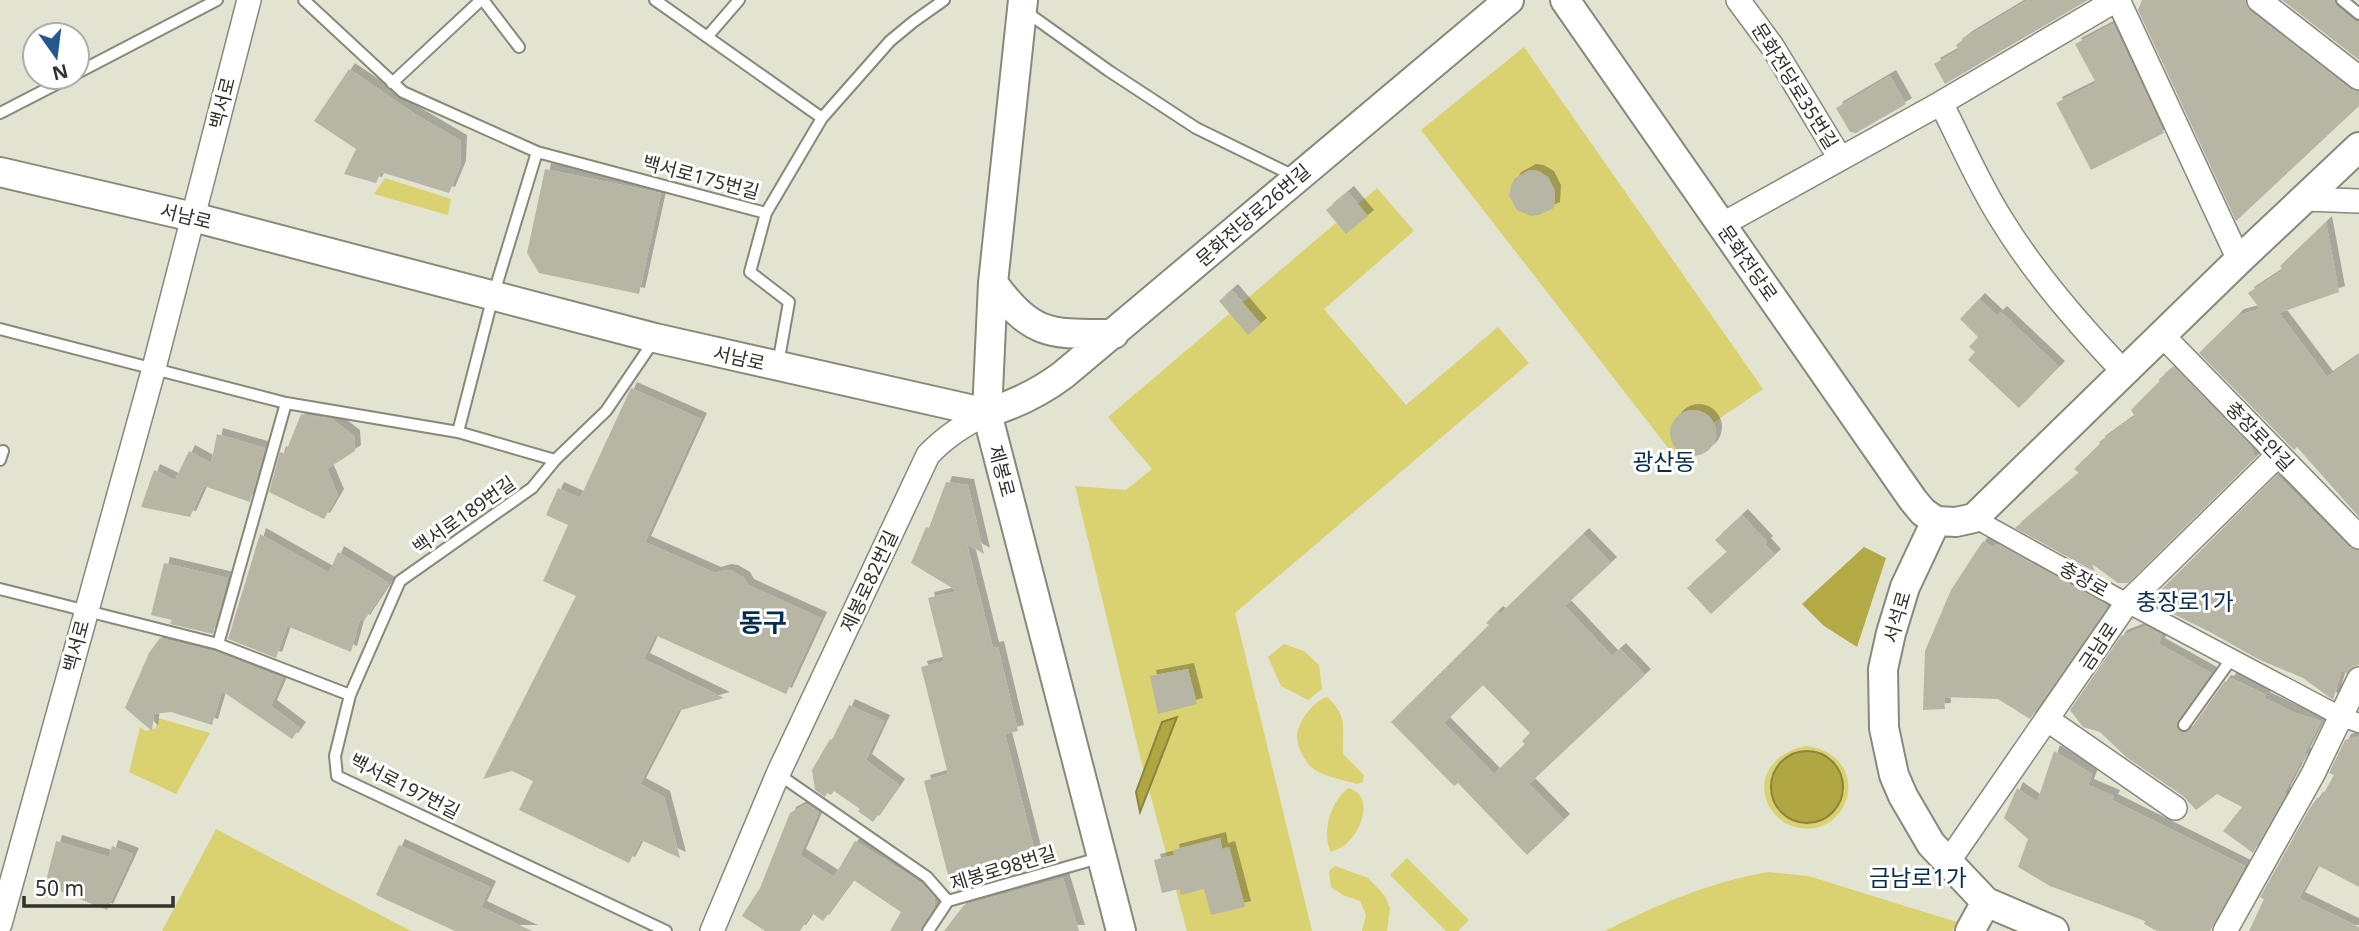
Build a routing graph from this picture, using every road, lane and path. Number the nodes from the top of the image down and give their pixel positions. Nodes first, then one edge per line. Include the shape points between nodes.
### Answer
1 (217, 0) edge
2 (249, 0) edge
3 (304, 0) edge
4 (482, 0) edge
5 (654, 0) edge
6 (739, 0) edge
7 (944, 0) edge
8 (1509, 0) edge
9 (1565, 0) edge
10 (2117, 0) edge
11 (2259, 0) edge
12 (2342, 0) edge
13 (1023, 5) edge
14 (1744, 7) edge
15 (2359, 14) edge
16 (707, 37) junction
17 (519, 47) dead end
18 (91, 66) edge
19 (2359, 78) edge
20 (392, 83) junction
21 (43, 91) edge
22 (1941, 103) junction
23 (0, 113) edge
24 (822, 118) junction
25 (2359, 147) edge
26 (537, 152) junction
27 (1840, 158) junction
28 (0, 172) edge
29 (1296, 177) junction
30 (2305, 199) junction
31 (2359, 201) edge
32 (766, 213) junction
33 (193, 217) junction
34 (1721, 225) junction
35 (2239, 260) junction
36 (993, 283) junction
37 (493, 296) junction
38 (0, 329) edge
39 (1114, 334) junction
40 (2162, 335) junction
41 (655, 338) junction
42 (777, 367) junction
43 (154, 368) junction
44 (2124, 372) junction
45 (286, 403) junction
46 (987, 413) junction
47 (458, 432) junction
48 (2278, 455) junction
49 (555, 460) junction
50 (1974, 517) junction
51 (1936, 521) junction
52 (2359, 537) edge
53 (0, 589) edge
54 (2127, 603) junction
55 (86, 609) junction
56 (218, 644) junction
57 (2232, 658) junction
58 (2359, 678) edge
59 (350, 695) junction
60 (2048, 720) junction
61 (2351, 720) edge
62 (2184, 725) dead end
63 (778, 774) junction
64 (2175, 808) dead end
65 (1102, 857) junction
66 (1948, 862) junction
67 (948, 901) junction
68 (1986, 902) junction
69 (0, 924) edge
70 (666, 931) edge
71 (712, 931) edge
72 (928, 931) edge
73 (1121, 931) edge
74 (1970, 931) edge
75 (2054, 931) edge
76 (2225, 931) edge

1 - 18 lane
2 - 33 street, 백서로
3 - 20 lane, 백서로175번길
4 - 17 lane
4 - 20 lane
5 - 16 lane
6 - 16 lane
7 - 24 lane via 890,41
8 - 29 street, 문화전당로26번길
9 - 34 street, 문화전당로
10 - 22 street, 문화전당로35번길
10 - 35 street, 문화전당로35번길
11 - 19 street
12 - 15 lane
13 - 29 lane via 1109,71 1196,128
13 - 36 street, 제봉로
14 - 27 street, 문화전당로35번길
16 - 24 lane
20 - 26 lane, 백서로175번길 via 402,92
21 - 23 lane
22 - 27 street, 문화전당로35번길
22 - 44 street via 2001,220 2058,298
24 - 32 lane
25 - 30 street
26 - 32 lane, 백서로175번길
26 - 37 lane
27 - 34 street, 문화전당로35번길
28 - 33 street, 서남로
29 - 39 street, 문화전당로26번길
30 - 31 street
30 - 35 street
32 - 42 lane, 백서로175번길 via 750,272 789,302
33 - 37 street, 서남로
33 - 43 street, 백서로
34 - 51 street, 문화전당로 via 1913,500
35 - 40 street
36 - 39 street via 1011,308 1045,331
36 - 46 street, 제봉로
37 - 41 street, 서남로
37 - 47 lane
38 - 43 lane
39 - 46 street, 문화전당로26번길 via 1038,393
40 - 44 street
40 - 48 street, 충장로안길
41 - 42 street, 서남로
41 - 49 lane via 606,411
42 - 46 street, 서남로
43 - 45 lane, 백서로189번길
43 - 55 street, 백서로
44 - 50 street
45 - 47 lane, 백서로189번길
45 - 56 lane
46 - 63 street, 제봉로82번길 via 942,440 928,455
46 - 65 street, 제봉로
47 - 49 lane, 백서로189번길
48 - 52 street, 충장로안길
48 - 54 street, 금남로
49 - 59 lane, 백서로189번길 via 532,488 400,581
50 - 51 street
50 - 54 street, 충장로
51 - 66 street, 서석로 via 1917,556 1891,633 1882,698 1894,775 1920,829
53 - 55 lane
54 - 57 street, 충장로
54 - 60 street, 금남로
55 - 56 lane
55 - 69 street, 백서로
56 - 59 lane
57 - 61 street, 충장로
57 - 62 lane
58 - 61 street
59 - 70 lane, 백서로197번길 via 335,756 337,776
60 - 64 street
60 - 66 street, 금남로
61 - 76 street
63 - 67 lane via 927,877
63 - 71 street, 제봉로82번길
65 - 67 lane, 제봉로98번길
65 - 73 street, 제봉로
66 - 68 street, 서석로
67 - 72 lane, 제봉로98번길
68 - 74 street
68 - 75 street

